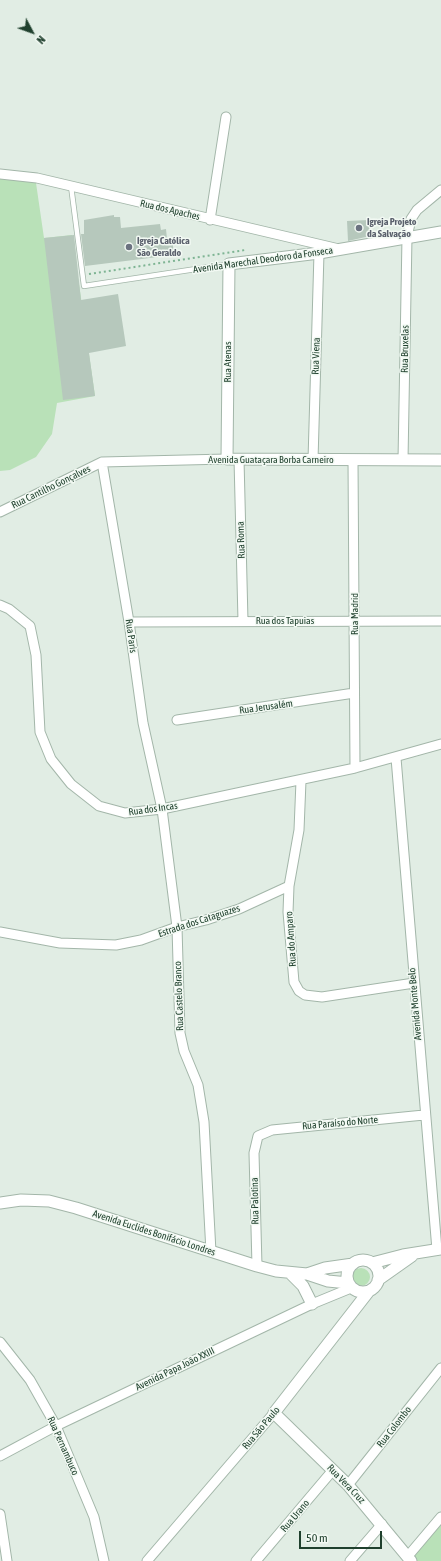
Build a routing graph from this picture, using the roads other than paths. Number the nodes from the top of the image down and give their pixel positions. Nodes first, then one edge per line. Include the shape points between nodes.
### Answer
1 (226, 117) dead end
2 (0, 174) edge
3 (71, 186) junction
4 (441, 190) edge
5 (210, 220) junction
6 (441, 232) edge
7 (407, 237) junction
8 (340, 249) junction
9 (319, 253) junction
10 (229, 264) junction
11 (227, 459) junction
12 (239, 459) junction
13 (313, 460) junction
14 (353, 460) junction
15 (403, 460) junction
16 (441, 460) edge
17 (102, 462) junction
18 (0, 512) edge
19 (0, 605) edge
20 (355, 620) junction
21 (243, 621) junction
22 (441, 621) edge
23 (129, 622) junction
24 (354, 693) junction
25 (177, 720) dead end
26 (441, 744) edge
27 (396, 758) junction
28 (355, 768) junction
29 (300, 781) junction
30 (162, 809) junction
31 (289, 886) junction
32 (177, 927) junction
33 (0, 932) edge
34 (414, 983) junction
35 (424, 1115) junction
36 (258, 1136) joint
37 (0, 1203) edge
38 (438, 1222) edge
39 (439, 1250) edge
40 (211, 1252) junction
41 (416, 1254) junction
42 (372, 1263) junction
43 (353, 1264) junction
44 (256, 1266) junction
45 (290, 1273) junction
46 (307, 1274) junction
47 (378, 1280) junction
48 (350, 1285) junction
49 (369, 1291) junction
50 (312, 1304) junction
51 (0, 1342) edge
52 (440, 1371) edge
53 (274, 1413) junction
54 (56, 1426) junction
55 (0, 1456) edge
56 (333, 1470) junction
57 (348, 1485) junction
58 (0, 1514) edge
59 (440, 1520) edge
60 (382, 1524) junction
61 (410, 1558) edge
62 (7, 1561) edge
63 (104, 1561) edge
64 (147, 1561) edge
65 (256, 1561) edge
66 (350, 1561) edge

1 - 5 street
2 - 3 street, Rua dos Apaches via 37,178
3 - 5 street, Rua dos Apaches
3 - 10 lane, Avenida Marechal Deodoro da Fonseca via 86,286
4 - 7 street, Rua Bruxelas via 417,210 411,219
5 - 8 street, Rua dos Apaches
6 - 7 street, Avenida Marechal Deodoro da Fonseca
7 - 8 street, Avenida Marechal Deodoro da Fonseca
7 - 15 street, Rua Bruxelas
8 - 9 street, Avenida Marechal Deodoro da Fonseca
9 - 10 street, Avenida Marechal Deodoro da Fonseca
9 - 13 street, Rua Viena
10 - 11 street, Rua Atenas
11 - 12 street, Avenida Guataçara Borba Carneiro
11 - 17 street, Avenida Guataçara Borba Carneiro
12 - 13 street, Avenida Guataçara Borba Carneiro
12 - 21 street, Rua Roma
13 - 14 street, Avenida Guataçara Borba Carneiro
14 - 15 street, Avenida Guataçara Borba Carneiro
14 - 20 street, Rua Madrid
15 - 16 street, Avenida Guataçara Borba Carneiro
17 - 18 street, Rua Cantilho Gonçalves
17 - 23 street, Rua Paris
19 - 30 street, Rua dos Incas via 30,626 36,655 40,732 51,759 71,784 99,806 126,813
20 - 21 street, Rua dos Tapuias
20 - 22 street, Rua dos Tapuias
20 - 24 street, Rua Madrid
21 - 23 street, Rua dos Tapuias
23 - 30 street, Rua Paris via 144,723
24 - 25 street, Rua Jerusalém
24 - 28 street, Rua Madrid
26 - 27 street, Rua dos Incas
27 - 28 street, Rua dos Incas
27 - 34 street, Avenida Monte Belo
28 - 29 street, Rua dos Incas
29 - 30 street, Rua dos Incas
29 - 31 street via 299,830
30 - 32 street, Rua Castelo Branco
31 - 32 street, Estrada dos Cataguazes via 239,909
31 - 34 street, Rua do Amparo via 288,912 294,982 305,996 322,997
32 - 33 street, Estrada dos Cataguazes via 141,940 116,945 60,943
32 - 40 street, Rua Castelo Branco via 180,1033 184,1051 198,1085 204,1122
34 - 35 street, Avenida Monte Belo
35 - 36 street, Rua Paraíso do Norte via 272,1130
35 - 38 street, Avenida Monte Belo
36 - 44 street, Rua Palotina via 254,1153
37 - 40 street, Avenida Euclides Bonifácio Londres via 20,1200 49,1201
38 - 39 street, Avenida Monte Belo
39 - 41 street
40 - 44 street, Avenida Euclides Bonifácio Londres
41 - 42 street
41 - 47 street
42 - 43 street via 363,1260
42 - 47 street via 377,1269
43 - 46 street, Avenida Euclides Bonifácio Londres via 325,1268
43 - 48 street via 347,1272
44 - 45 street, Avenida Euclides Bonifácio Londres
45 - 46 street, Avenida Euclides Bonifácio Londres
45 - 50 street via 303,1286
46 - 48 street, Avenida Euclides Bonifácio Londres
47 - 49 street
48 - 49 street via 359,1292
48 - 50 street, Avenida Papa João XXIII
49 - 53 street, Rua São Paulo
50 - 54 street, Avenida Papa João XXIII
51 - 54 street, Rua Pernambuco via 30,1380
52 - 57 street, Rua Colombo
53 - 56 street, Rua Vera Cruz
53 - 64 street, Rua São Paulo
54 - 55 street, Avenida Papa João XXIII
54 - 63 street, Rua Pernambuco via 94,1517
56 - 57 street, Rua Vera Cruz
56 - 65 street, Rua Urano
57 - 60 street, Rua Vera Cruz
58 - 62 street
59 - 61 street
60 - 61 street, Rua Vera Cruz
60 - 66 street

